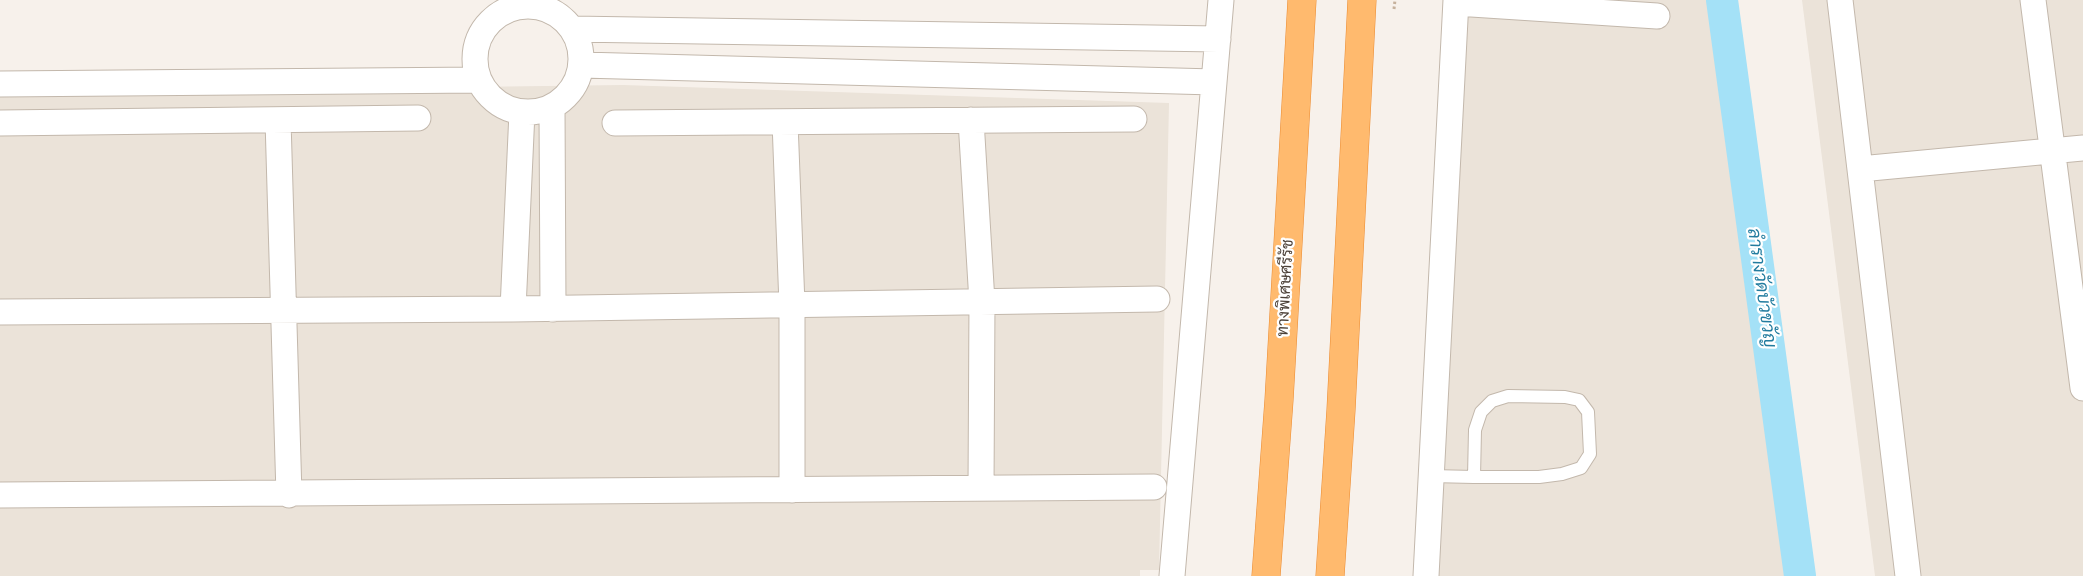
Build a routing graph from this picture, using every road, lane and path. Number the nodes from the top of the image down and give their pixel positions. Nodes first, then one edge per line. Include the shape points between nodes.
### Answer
1 (1221, 0) edge
2 (1302, 0) edge
3 (1362, 0) edge
4 (1840, 0) edge
5 (2033, 0) edge
6 (1456, 1) edge
7 (515, 4) edge
8 (562, 15) edge
9 (1657, 16) dead end
10 (1218, 39) junction
11 (582, 65) junction
12 (479, 80) junction
13 (1214, 82) junction
14 (0, 84) edge
15 (552, 107) junction
16 (522, 112) junction
17 (418, 118) dead end
18 (1134, 118) dead end
19 (278, 120) junction
20 (971, 120) junction
21 (785, 122) junction
22 (0, 123) edge
23 (615, 123) dead end
24 (2083, 148) edge
25 (2052, 151) junction
26 (1860, 169) junction
27 (1157, 299) dead end
28 (982, 302) junction
29 (792, 305) junction
30 (552, 309) junction
31 (513, 310) junction
32 (283, 311) junction
33 (0, 312) edge
34 (2083, 388) edge
35 (1431, 476) junction
36 (1474, 477) junction
37 (1154, 487) dead end
38 (981, 488) junction
39 (792, 490) junction
40 (0, 495) edge
41 (289, 495) junction
42 (1172, 576) edge
43 (1266, 576) edge
44 (1330, 576) edge
45 (1426, 576) edge
46 (1908, 576) edge

1 - 10 street
2 - 43 highway, ทางพิเศษศรีรัช
3 - 44 highway
4 - 26 street
5 - 25 street
6 - 9 street
6 - 35 street
7 - 8 street
7 - 12 street via 485,28 477,44 475,62
8 - 10 street
8 - 11 street via 580,46
10 - 13 street
11 - 13 street
11 - 15 street via 577,82 567,96
12 - 14 street
12 - 16 street via 490,96 504,107
13 - 42 street
15 - 16 street
15 - 30 street
16 - 31 street
17 - 19 street
18 - 20 street
19 - 22 street
19 - 32 street
20 - 21 street
20 - 28 street
21 - 23 street
21 - 29 street
24 - 25 street
25 - 26 street
25 - 34 street
26 - 46 street
27 - 28 street
28 - 29 street
28 - 38 street
29 - 30 street
29 - 39 street
30 - 31 street
31 - 32 street
32 - 33 street
32 - 41 street
35 - 36 lane
35 - 45 street
36 - 36 lane via 1475,430 1481,412 1492,401 1508,396 1565,397 1579,400 1588,412 1590,454 1581,468 1539,477
37 - 38 street
38 - 39 street
39 - 41 street
40 - 41 street

